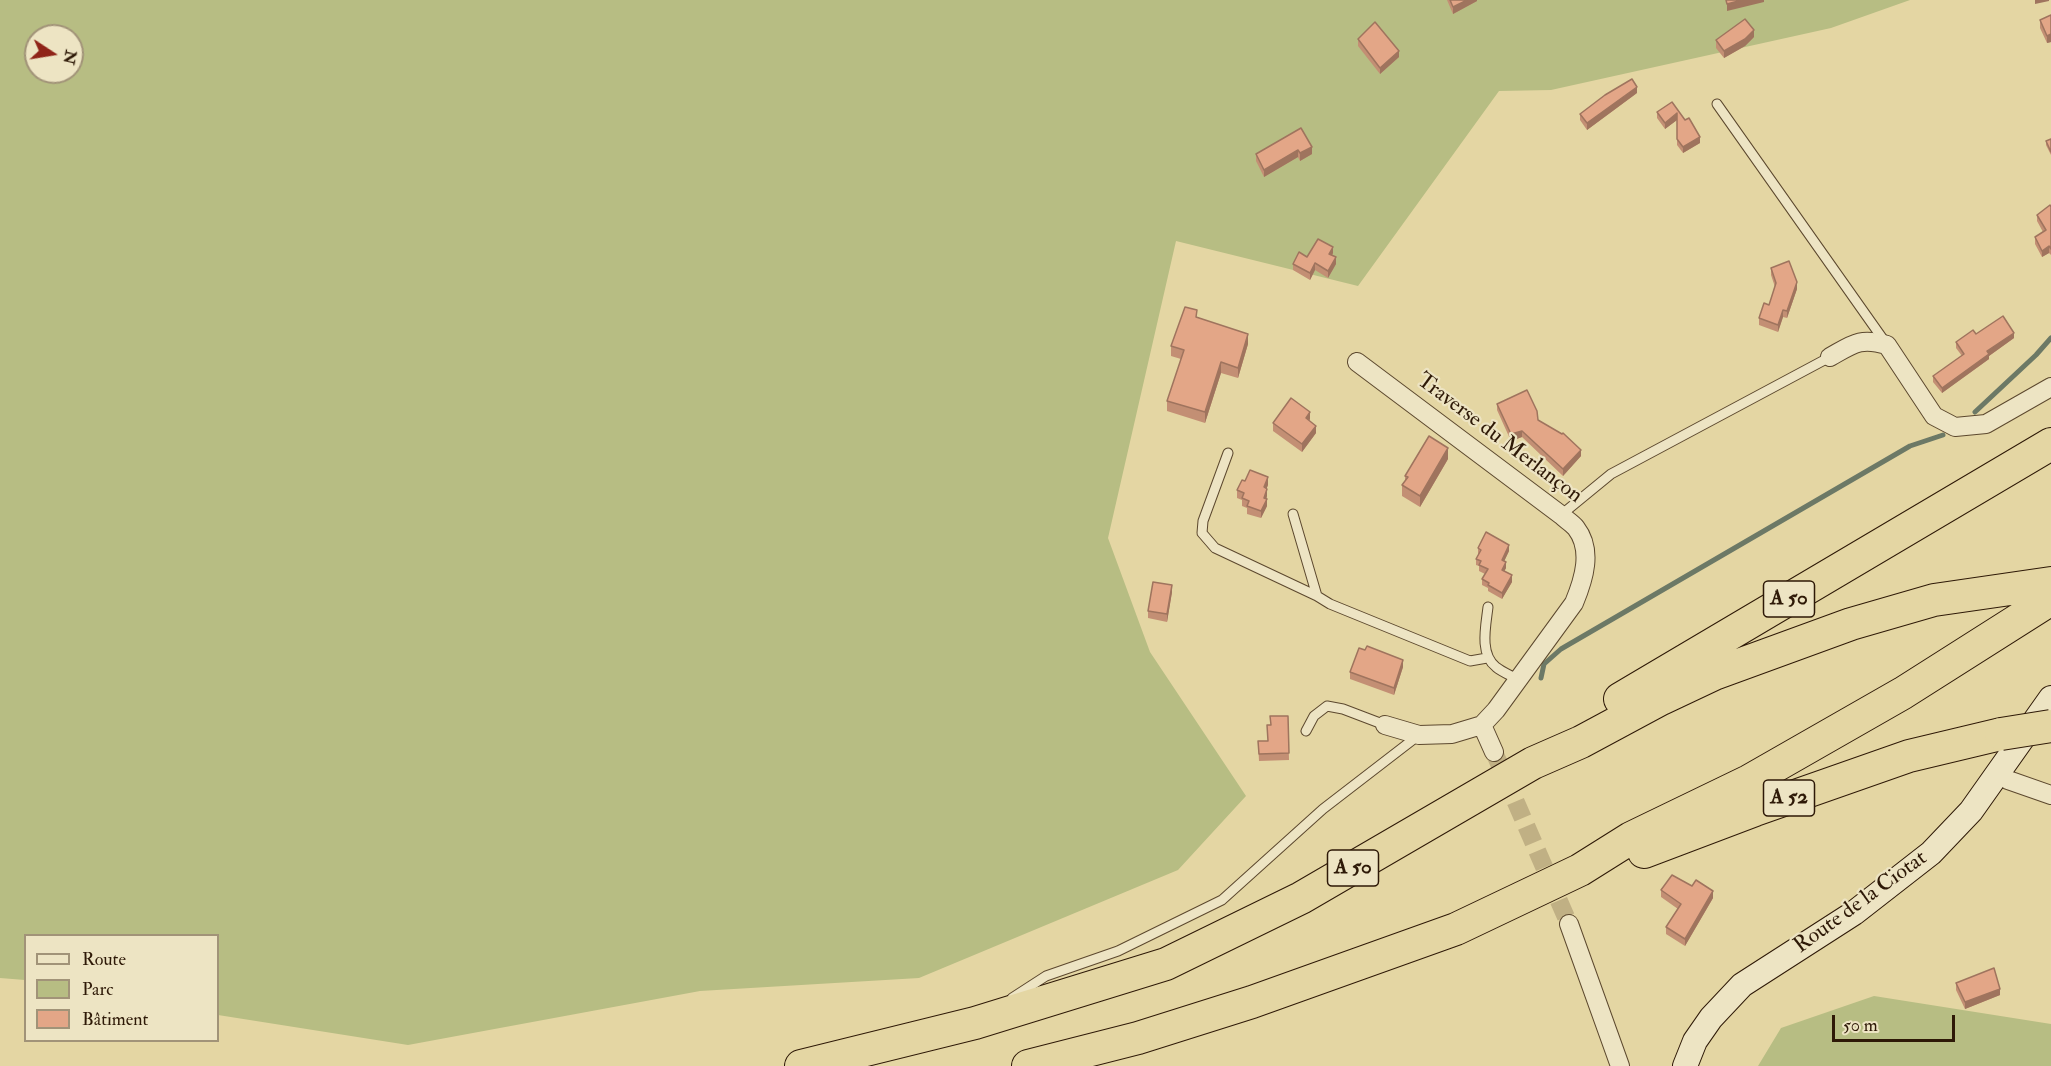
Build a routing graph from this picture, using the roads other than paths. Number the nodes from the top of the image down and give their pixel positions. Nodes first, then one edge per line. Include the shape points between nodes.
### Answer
1 (1717, 104) dead end
2 (1887, 345) junction
3 (1830, 357) joint
4 (1358, 362) dead end
5 (2051, 387) edge
6 (2051, 444) edge
7 (1228, 453) dead end
8 (1293, 514) dead end
9 (1561, 515) junction
10 (2051, 583) edge
11 (1317, 596) junction
12 (2051, 599) edge
13 (1488, 607) dead end
14 (1487, 658) junction
15 (1517, 679) junction
16 (2051, 699) edge
17 (1385, 725) joint
18 (1482, 725) junction
19 (2051, 726) edge
20 (1306, 731) dead end
21 (1419, 735) junction
22 (1494, 752) tunnel mouth
23 (1533, 762) junction
24 (1998, 773) junction
25 (2051, 795) edge
26 (1580, 870) junction
27 (1569, 924) tunnel mouth
28 (975, 1023) junction
29 (801, 1066) edge
30 (1028, 1066) edge
31 (1620, 1066) edge
32 (1685, 1066) edge

1 - 2 lane
2 - 3 street via 1870,340
2 - 5 street via 1934,416 1954,427 1986,424
3 - 9 lane via 1611,474
4 - 9 street, Traverse du Merlançon
6 - 23 highway, A 50 via 1637,689 1574,728
7 - 11 lane via 1202,533 1215,549
8 - 11 lane
9 - 15 street, Traverse du Merlançon via 1583,540 1582,584 1574,603
10 - 23 highway via 1934,600 1851,624 1714,674 1581,742
11 - 14 lane via 1470,661
12 - 26 highway via 1902,693 1749,781 1630,838
13 - 14 lane
14 - 15 lane
15 - 18 street, Traverse du Merlançon
16 - 24 main road, Route de la Ciotat
17 - 20 lane via 1327,706 1314,716
17 - 21 street
18 - 21 street via 1452,734
18 - 22 street
19 - 26 highway, A 52, bridge via 1909,756 1634,856
21 - 28 lane via 1323,809 1222,900 1118,951 1046,976
23 - 28 highway, A 50 via 1301,898 1166,963
24 - 25 street
24 - 32 main road, Route de la Ciotat via 1971,811 1932,853 1854,913 1742,985 1711,1018 1695,1041
26 - 30 highway via 1456,929 1252,1002 1138,1038
27 - 31 street
28 - 29 highway, A 50

